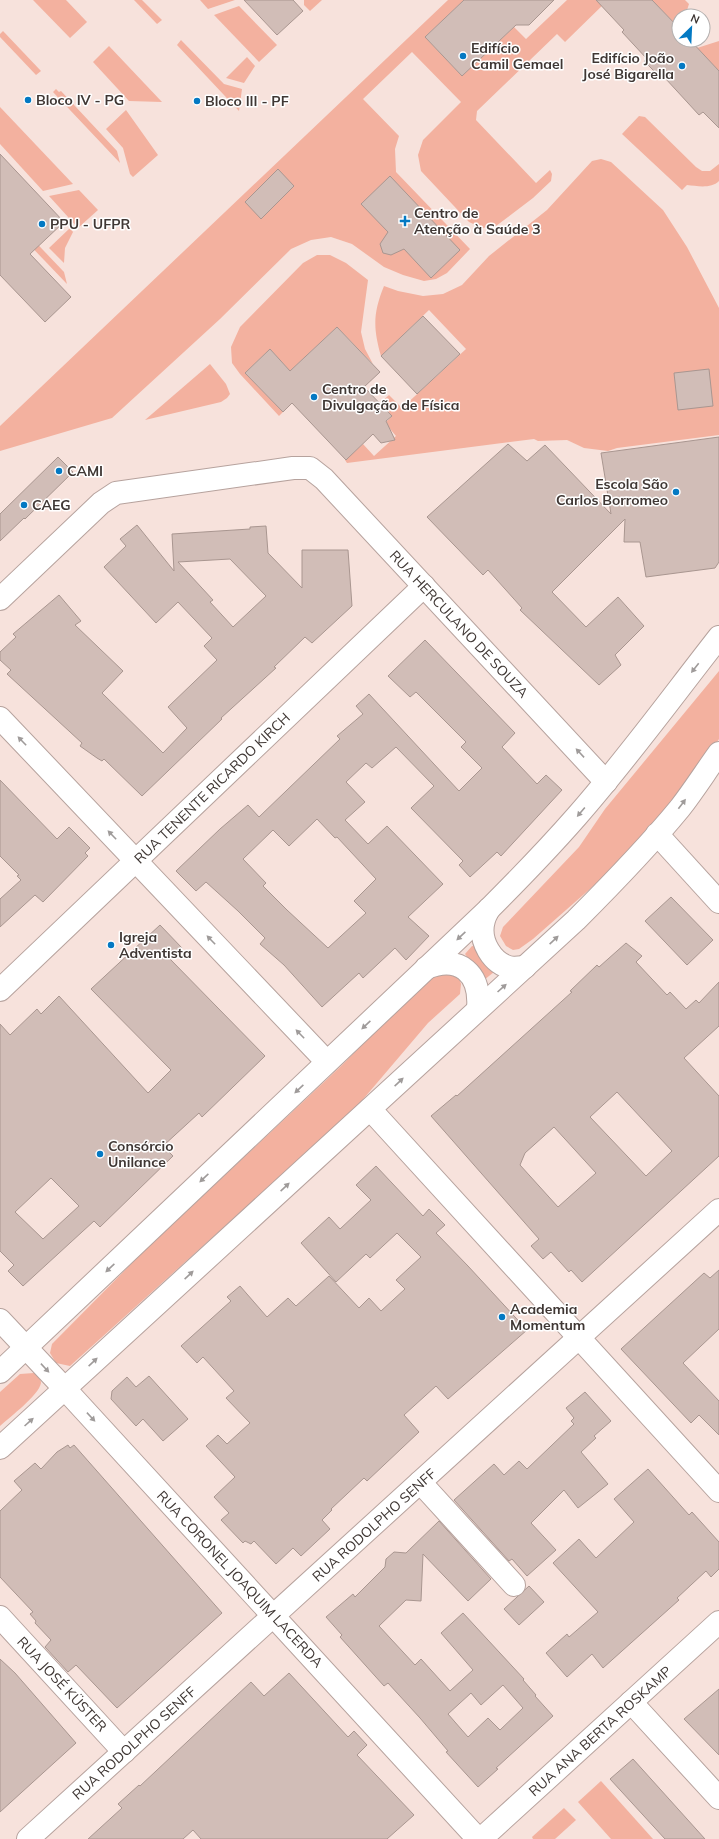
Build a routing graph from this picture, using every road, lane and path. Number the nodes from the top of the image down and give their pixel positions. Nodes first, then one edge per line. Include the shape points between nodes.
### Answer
1 (424, 586) junction
2 (0, 599) edge
3 (719, 637) edge
4 (0, 718) edge
5 (719, 753) edge
6 (606, 782) junction
7 (658, 834) junction
8 (136, 861) junction
9 (719, 902) edge
10 (489, 909) junction
11 (525, 967) junction
12 (426, 968) junction
13 (0, 990) edge
14 (478, 1009) junction
15 (327, 1062) junction
16 (370, 1108) junction
17 (719, 1210) edge
18 (0, 1320) edge
19 (579, 1338) junction
20 (26, 1347) junction
21 (0, 1372) edge
22 (65, 1389) junction
23 (0, 1448) edge
24 (420, 1482) junction
25 (719, 1491) edge
26 (514, 1585) dead end
27 (273, 1616) junction
28 (0, 1617) edge
29 (719, 1622) edge
30 (632, 1702) junction
31 (124, 1752) junction
32 (719, 1798) edge
33 (28, 1839) edge
34 (480, 1839) edge

1 - 2 street, RUA HERCULANO DE SOUZA via 324,479 310,468 293,468 116,493 101,503
6 -> 1 street, RUA HERCULANO DE SOUZA
1 - 8 street, RUA TENENTE RICARDO KIRCH
3 -> 6 street
8 -> 4 street
7 -> 5 street
6 -> 10 street via 555,841
7 - 9 street
11 -> 7 street via 592,905
8 - 13 street, RUA TENENTE RICARDO KIRCH
15 -> 8 street
10 - 11 street via 482,932 491,956 513,968
10 -> 12 street
14 -> 11 street
12 - 14 street via 439,963 453,964 466,970 475,981 479,995
12 -> 15 street
16 -> 14 street
15 -> 20 street
16 - 19 street
22 -> 16 street
17 - 19 street, RUA RODOLPHO SENFF
18 - 20 street, RUA CORONEL JOAQUIM LACERDA
19 - 24 street, RUA RODOLPHO SENFF
19 - 25 street
20 - 21 street
20 -> 22 street, RUA CORONEL JOAQUIM LACERDA
23 -> 22 street
22 -> 27 street, RUA CORONEL JOAQUIM LACERDA
24 - 26 street
24 - 27 street, RUA RODOLPHO SENFF
27 - 31 street, RUA RODOLPHO SENFF
27 - 34 street, RUA CORONEL JOAQUIM LACERDA
28 - 31 street, RUA JOSÉ KÜSTER
29 - 30 street, RUA ANA BERTA ROSKAMP
30 - 32 street
30 - 34 street, RUA ANA BERTA ROSKAMP
31 - 33 street, RUA RODOLPHO SENFF

